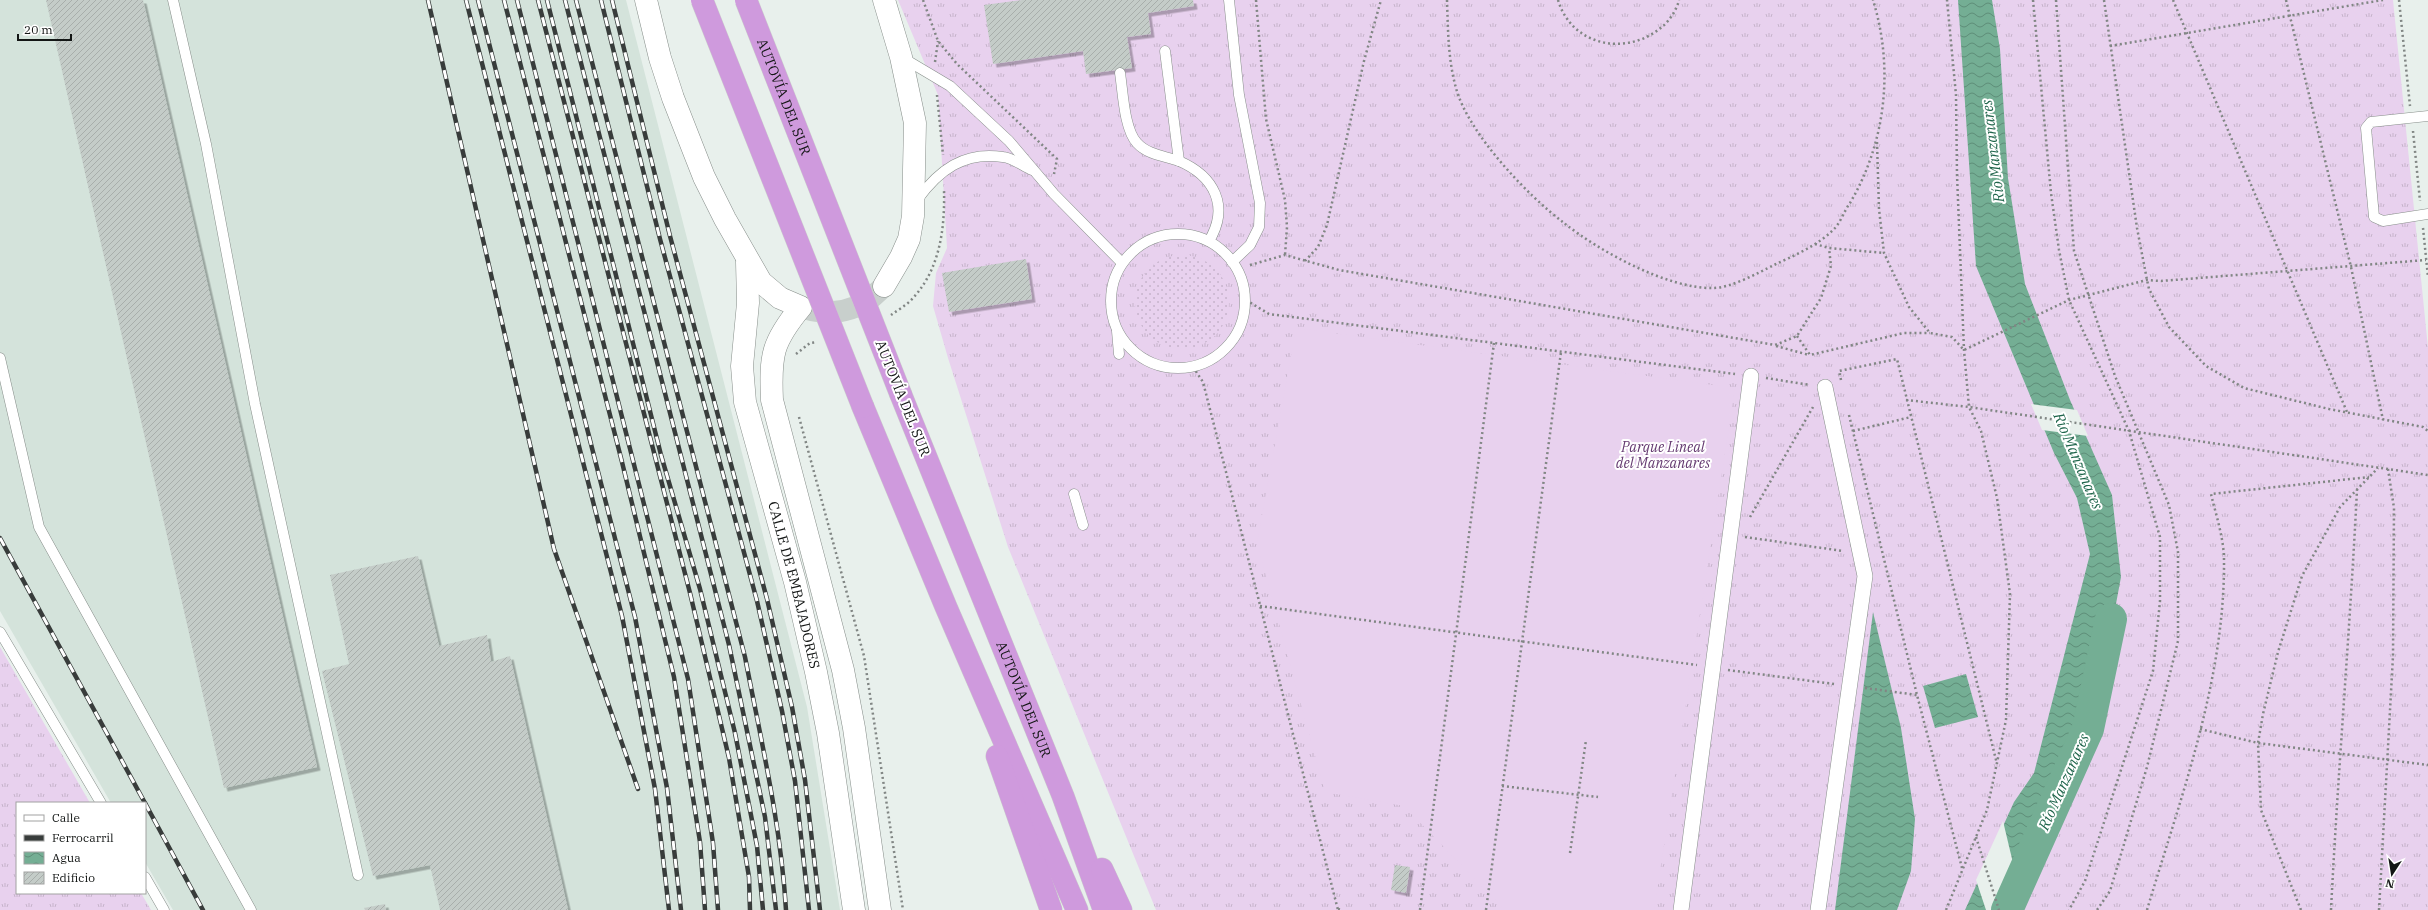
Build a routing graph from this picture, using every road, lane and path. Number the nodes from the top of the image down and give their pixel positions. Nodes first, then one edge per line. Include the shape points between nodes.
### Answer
1 (173, 0) edge
2 (646, 0) edge
3 (702, 0) edge
4 (746, 0) edge
5 (884, 0) edge
6 (923, 0) edge
7 (1229, 0) edge
8 (1256, 0) edge
9 (1381, 0) edge
10 (1447, 0) edge
11 (1558, 0) edge
12 (1679, 0) edge
13 (1873, 0) edge
14 (1947, 0) edge
15 (2033, 0) edge
16 (2056, 0) edge
17 (2104, 0) edge
18 (2173, 0) edge
19 (2286, 0) edge
20 (2383, 0) edge
21 (2399, 0) edge
22 (2290, 16) junction
23 (2187, 33) junction
24 (2110, 46) junction
25 (1165, 50) dead end
26 (902, 57) junction
27 (1120, 73) dead end
28 (2428, 116) edge
29 (2411, 118) junction
30 (1877, 140) junction
31 (1179, 161) junction
32 (1035, 172) junction
33 (1047, 184) junction
34 (913, 207) junction
35 (2425, 215) edge
36 (1209, 241) junction
37 (1815, 244) junction
38 (1829, 248) junction
39 (1884, 253) junction
40 (1285, 255) junction
41 (2426, 260) junction
42 (747, 261) junction
43 (1305, 261) junction
44 (1122, 263) junction
45 (1235, 265) junction
46 (2351, 267) junction
47 (2288, 272) junction
48 (2428, 277) edge
49 (2147, 280) junction
50 (884, 286) tunnel mouth
51 (2088, 296) junction
52 (1246, 300) junction
53 (2069, 300) junction
54 (1117, 329) junction
55 (1930, 333) junction
56 (1797, 336) junction
57 (1494, 343) junction
58 (1775, 346) junction
59 (1964, 350) junction
60 (1561, 352) junction
61 (1119, 354) dead end
62 (1810, 355) junction
63 (0, 358) edge
64 (1193, 366) junction
65 (1751, 376) junction
66 (1842, 386) dead end
67 (1824, 388) junction
68 (1906, 400) junction
69 (1969, 407) junction
70 (1848, 408) dead end
71 (2347, 413) junction
72 (1910, 417) junction
73 (2383, 421) junction
74 (1853, 431) junction
75 (2129, 431) junction
76 (2428, 431) edge
77 (2138, 433) junction
78 (2378, 468) junction
79 (2388, 469) junction
80 (2428, 475) edge
81 (2369, 477) junction
82 (2357, 490) junction
83 (1074, 494) dead end
84 (1082, 525) dead end
85 (1735, 536) junction
86 (1860, 554) junction
87 (1260, 606) junction
88 (946, 607) junction
89 (1456, 631) junction
90 (0, 632) edge
91 (1521, 641) junction
92 (1714, 668) junction
93 (1856, 687) junction
94 (1917, 695) junction
95 (2199, 729) junction
96 (1586, 740) dead end
97 (2258, 743) junction
98 (2339, 753) junction
99 (2388, 760) junction
100 (1997, 764) junction
101 (2428, 765) edge
102 (1502, 786) junction
103 (1578, 795) junction
104 (1062, 796) junction
105 (1598, 798) dead end
106 (100, 802) edge
107 (1976, 836) junction
108 (1570, 853) dead end
109 (1962, 868) junction
110 (358, 875) dead end
111 (146, 879) edge
112 (164, 910) edge
113 (251, 910) edge
114 (854, 910) edge
115 (880, 910) edge
116 (1051, 910) edge
117 (1077, 910) edge
118 (1104, 910) edge
119 (1122, 910) edge
120 (1338, 910) edge
121 (1342, 910) edge
122 (1420, 910) edge
123 (1486, 910) edge
124 (1681, 910) edge
125 (1818, 910) edge
126 (1946, 910) edge
127 (1999, 910) edge
128 (2069, 910) edge
129 (2097, 910) edge
130 (2147, 910) edge
131 (2301, 910) edge
132 (2331, 910) edge
133 (2379, 910) edge

1 - 110 lane via 206,144 255,404
2 - 42 main road via 660,58 688,138 711,191
3 - 88 highway, bridge via 863,407
4 - 104 highway, AUTOVÍA DEL SUR, bridge
5 - 26 main road
6 - 33 path via 938,41 957,64 1057,159 1054,174
7 - 45 lane via 1239,95 1260,203 1259,227 1250,245
8 - 40 path via 1266,119 1285,200
9 - 43 path via 1364,61 1327,225 1318,247
10 - 37 path via 1448,37 1456,90 1477,132 1521,184 1564,223 1621,259 1669,281 1692,288 1717,288 1752,276
11 - 12 path via 1561,10 1574,27 1591,39 1612,45 1633,44 1653,35 1668,21
13 - 30 path via 1884,64 1884,102
14 - 59 path via 1956,95
15 - 53 path via 2051,193 2058,250
16 - 51 path via 2074,251
17 - 24 path
18 - 23 path
19 - 22 path
20 - 22 path
21 - 29 path
22 - 23 path
22 - 46 path
23 - 24 path
23 - 47 path
24 - 49 path
25 - 31 lane
26 - 32 lane via 950,86 1009,141
26 - 34 main road via 915,123
27 - 31 lane via 1130,134 1138,144 1153,154
28 - 29 lane
29 - 35 path
29 - 35 lane via 2371,122 2366,128 2374,217 2383,221
30 - 37 path via 1864,180 1834,230
30 - 39 path via 1879,209
31 - 36 lane via 1212,184 1218,202 1218,217 1216,230
32 - 33 lane
32 - 34 lane via 1005,157 976,156 953,165 933,178
33 - 44 lane
34 - 50 main road via 909,239
35 - 41 path
36 - 44 lane via 1181,233 1159,236 1138,246
36 - 45 lane via 1223,250
37 - 38 path
38 - 39 path
38 - 56 path via 1831,266 1821,298
39 - 55 path via 1909,307
40 - 43 path
40 - 45 path
41 - 46 path
41 - 48 path
42 - 114 main road, CALLE DE EMBAJADORES via 748,303 742,366 745,402 795,582 816,672 828,733
42 - 115 main road, CALLE DE EMBAJADORES via 770,291 801,307 778,340 770,365 772,400 843,670 854,728
43 - 58 path via 1339,270
44 - 54 lane via 1112,292 1111,307
45 - 52 lane via 1244,284
46 - 47 path
46 - 73 path
47 - 49 path
47 - 71 path
49 - 51 path
49 - 71 path via 2149,289 2169,327 2206,366 2244,388
51 - 53 path
51 - 77 path via 2115,376
52 - 57 path via 1269,314
52 - 64 lane via 1242,322 1231,342 1214,358
53 - 59 path
53 - 75 path
54 - 61 lane
54 - 64 lane via 1129,346 1146,359 1166,366
55 - 59 path via 1952,337
55 - 62 path via 1904,333
56 - 58 path
56 - 62 path
57 - 60 path
57 - 89 path
58 - 62 path
59 - 69 path
60 - 65 path
60 - 91 path
63 - 113 lane via 39,527
64 - 87 path via 1203,382
65 - 67 path
65 - 85 street
66 - 68 path via 1838,371 1896,359
67 - 85 path
67 - 86 street
68 - 69 path
68 - 72 path
69 - 75 path
69 - 100 path via 1981,431 1997,498 2010,594 2006,720
70 - 74 path
71 - 73 path
72 - 74 path
72 - 100 path
73 - 76 path via 2423,427
74 - 94 path
75 - 77 path
75 - 128 path via 2160,537 2160,601 2153,671 2085,881
77 - 78 path
77 - 129 path via 2169,504 2177,545 2178,641 2147,767 2110,891
78 - 79 path
78 - 81 path
79 - 80 path
79 - 99 path via 2394,508 2393,656
81 - 82 path
81 - 95 path via 2211,494 2224,558 2219,640
82 - 97 path via 2340,508 2302,576 2278,652
82 - 98 path via 2351,609
83 - 84 lane
85 - 86 path
85 - 92 street
86 - 93 street via 1865,576
87 - 89 path
87 - 120 path
88 - 116 highway
88 - 117 highway
89 - 91 path
89 - 122 path
90 - 106 lane
91 - 92 path
91 - 102 path
92 - 93 path
92 - 124 street
93 - 94 path
93 - 125 street
94 - 109 path
95 - 97 path
95 - 130 path
96 - 103 path
97 - 98 path
97 - 131 path via 2262,810
98 - 99 path
98 - 132 path
99 - 101 path
99 - 133 path
100 - 107 path via 1988,810
102 - 103 path
102 - 123 path
103 - 105 path
103 - 108 path
104 - 118 highway
104 - 119 highway
107 - 109 path
107 - 127 path
109 - 126 path
111 - 112 lane
120 - 121 path

